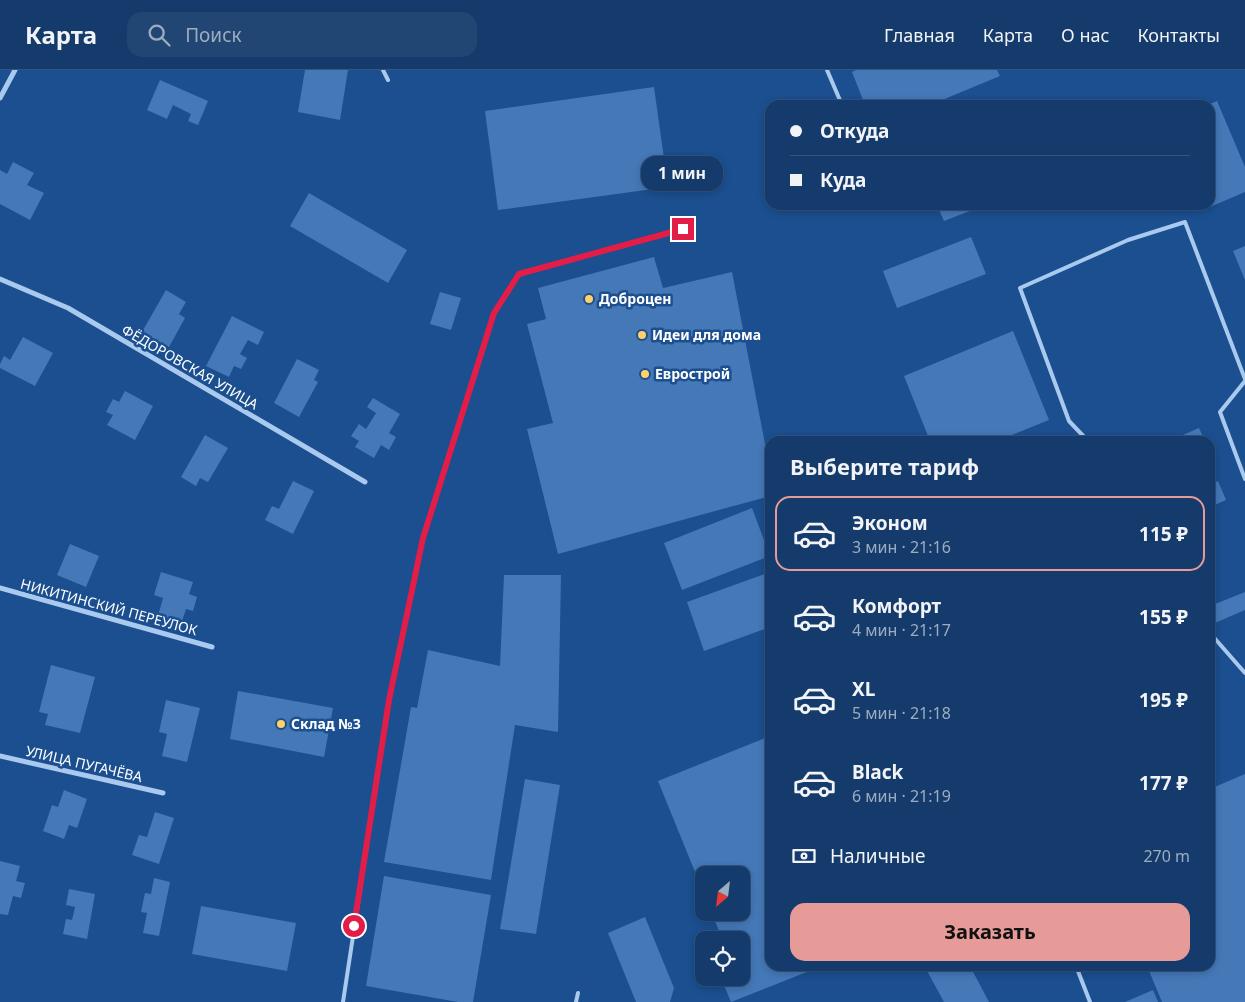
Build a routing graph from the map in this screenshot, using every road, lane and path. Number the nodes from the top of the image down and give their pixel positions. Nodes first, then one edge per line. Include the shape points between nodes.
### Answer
1 (15, 70) edge
2 (384, 70) edge
3 (827, 70) edge
4 (388, 80) dead end
5 (0, 98) edge
6 (840, 100) edge
7 (683, 229) dead end
8 (0, 279) edge
9 (1245, 380) edge
10 (1083, 436) edge
11 (1245, 479) edge
12 (365, 482) dead end
13 (0, 588) edge
14 (1215, 639) edge
15 (212, 647) dead end
16 (1245, 673) edge
17 (0, 756) edge
18 (163, 793) dead end
19 (1078, 971) edge
20 (578, 993) dead end
21 (343, 1002) edge
22 (576, 1002) edge
23 (1090, 1002) edge

1 - 5 street
2 - 4 lane
3 - 6 lane
7 - 21 lane via 519,274 494,313 423,538 389,700
8 - 12 street, ФЁДОРОВСКАЯ УЛИЦА via 68,308
9 - 10 lane via 1185,222 1128,240 1020,288 1069,421
9 - 11 lane via 1220,412
13 - 15 street, НИКИТИНСКИЙ ПЕРЕУЛОК
14 - 16 lane
17 - 18 street, УЛИЦА ПУГАЧЁВА
19 - 23 lane
20 - 22 lane

